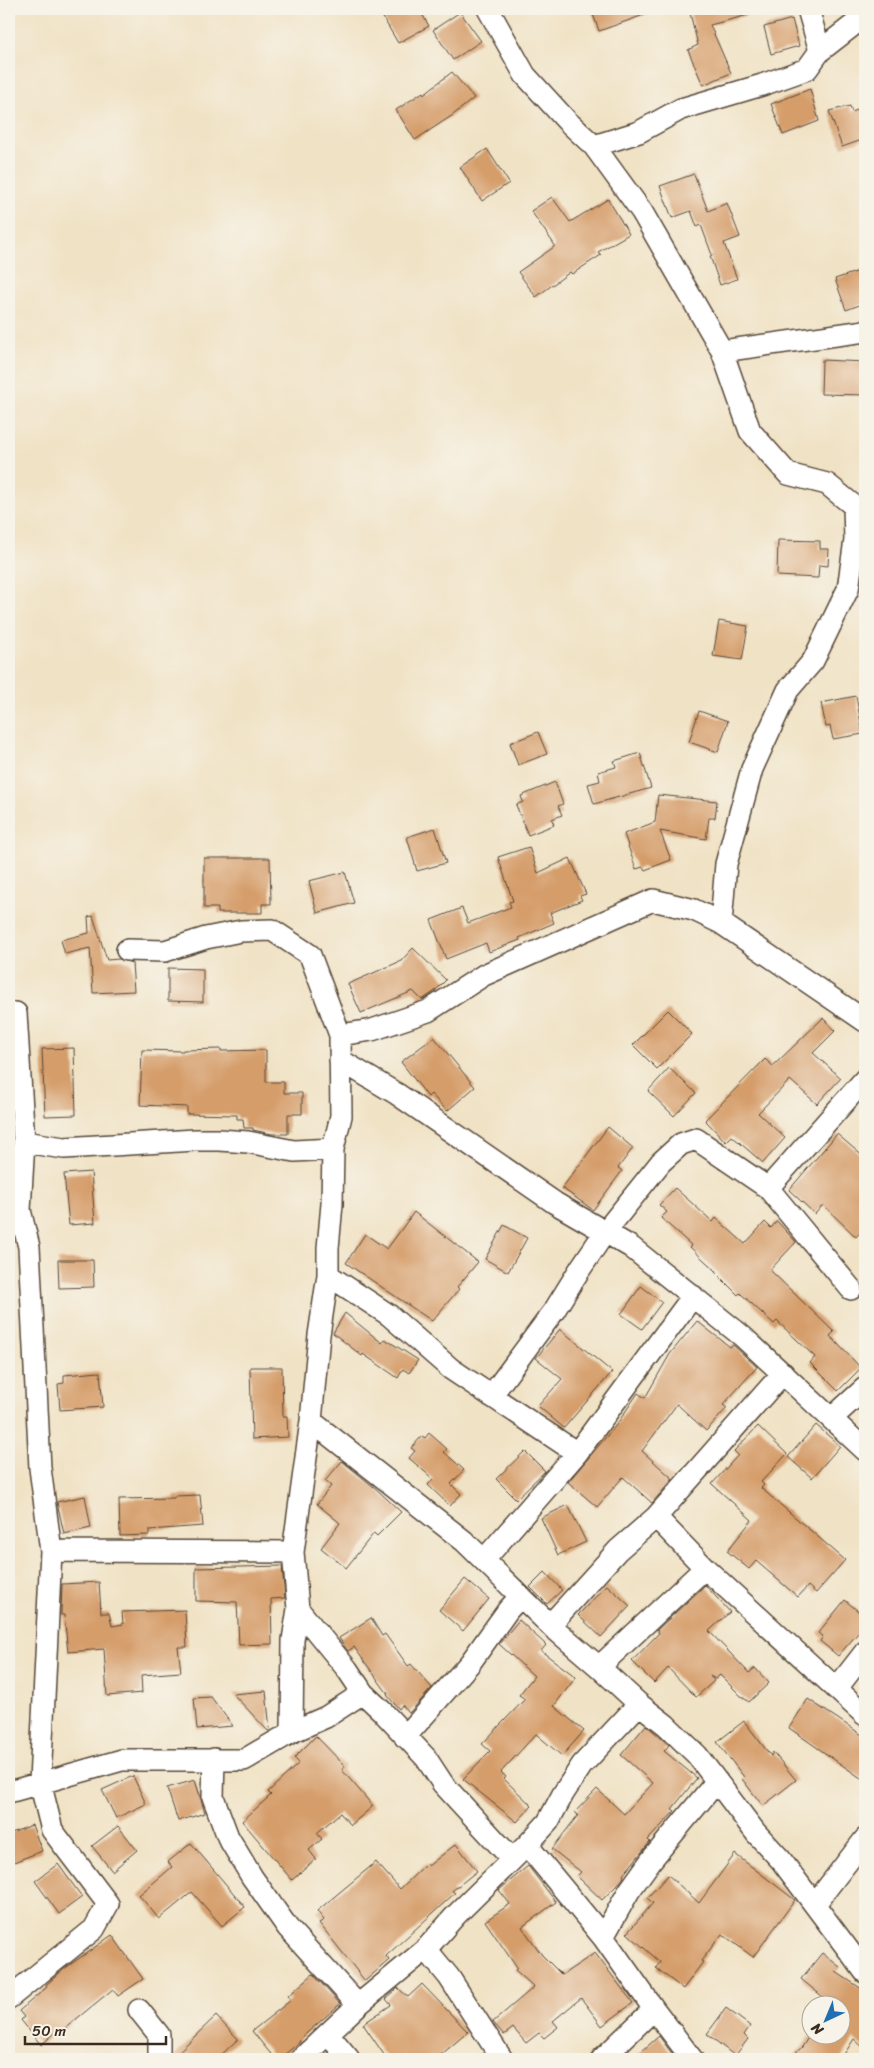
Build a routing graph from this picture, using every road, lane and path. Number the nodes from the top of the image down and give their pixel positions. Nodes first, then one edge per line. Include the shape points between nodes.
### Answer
1 (488, 9) edge
2 (808, 9) edge
3 (865, 16) edge
4 (820, 51) junction
5 (594, 146) junction
6 (865, 331) edge
7 (722, 351) junction
8 (859, 505) edge
9 (721, 923) junction
10 (127, 950) dead end
11 (16, 1013) dead end
12 (865, 1021) edge
13 (340, 1034) junction
14 (340, 1060) junction
15 (865, 1079) edge
16 (24, 1142) junction
17 (334, 1150) junction
18 (768, 1188) junction
19 (14, 1209) edge
20 (605, 1232) junction
21 (328, 1275) junction
22 (851, 1289) dead end
23 (693, 1296) junction
24 (782, 1373) junction
25 (865, 1388) edge
26 (491, 1396) junction
27 (832, 1418) junction
28 (311, 1421) junction
29 (865, 1450) edge
30 (577, 1453) junction
31 (656, 1517) junction
32 (50, 1551) junction
33 (293, 1552) junction
34 (484, 1560) junction
35 (705, 1568) junction
36 (520, 1597) junction
37 (298, 1609) junction
38 (550, 1626) junction
39 (865, 1652) edge
40 (599, 1666) junction
41 (838, 1688) junction
42 (362, 1693) junction
43 (639, 1704) junction
44 (865, 1715) edge
45 (292, 1732) junction
46 (405, 1738) junction
47 (214, 1758) junction
48 (717, 1781) junction
49 (40, 1782) junction
50 (9, 1792) edge
51 (865, 1840) edge
52 (520, 1852) junction
53 (815, 1904) junction
54 (603, 1937) junction
55 (426, 1949) junction
56 (865, 1972) edge
57 (9, 1998) edge
58 (358, 2006) junction
59 (654, 2009) junction
60 (139, 2010) dead end
61 (328, 2034) junction
62 (159, 2059) edge
63 (301, 2059) edge
64 (349, 2059) edge
65 (502, 2059) edge
66 (602, 2059) edge
67 (692, 2059) edge

1 - 5 street via 525,75
2 - 4 street
3 - 4 street
4 - 5 street via 806,69 681,109 639,132
5 - 7 street via 642,212
6 - 7 street
7 - 8 street via 750,431 788,474 827,484
8 - 9 street via 848,589 813,660 788,690 752,769 726,864
9 - 12 street
9 - 13 street via 694,910 653,900 484,975 428,1011 372,1030
10 - 13 street via 165,951 241,931 272,930 310,955
11 - 16 street
13 - 14 street
14 - 17 street via 341,1116
14 - 20 street via 398,1094 555,1203
15 - 18 street
16 - 17 street via 64,1148 203,1140 248,1142 294,1151
16 - 19 street
17 - 21 street
18 - 20 street via 696,1139 681,1144 661,1162
18 - 22 street
19 - 32 street via 29,1247 40,1468
20 - 23 street via 631,1247
20 - 26 street via 554,1311
21 - 26 street via 389,1315 451,1369
21 - 28 street
23 - 24 street
23 - 30 street
24 - 27 street
24 - 31 street
25 - 27 street
26 - 30 street
27 - 29 street
28 - 33 street
28 - 34 street
30 - 34 street
31 - 35 street
31 - 38 street via 618,1550
32 - 33 street
32 - 49 street
33 - 37 street
34 - 36 street
35 - 40 street
35 - 41 street
36 - 38 street
36 - 46 street via 470,1663
37 - 42 street via 347,1669
37 - 45 street via 293,1640
38 - 40 street
39 - 41 street
40 - 43 street
41 - 44 street
42 - 45 street via 326,1717
42 - 46 street
43 - 48 street via 697,1755
43 - 52 street via 582,1765 548,1822
45 - 47 street via 244,1760
46 - 52 street via 426,1758 444,1784
47 - 49 street via 122,1760
47 - 58 street via 212,1797 228,1837 288,1928
48 - 53 street
48 - 54 street via 646,1867
49 - 50 street
49 - 57 street via 52,1830 108,1904 94,1929
51 - 53 street
52 - 54 street
52 - 55 street
53 - 56 street
54 - 59 street
55 - 58 street
55 - 65 street
58 - 61 street
59 - 66 street
59 - 67 street
60 - 62 street via 159,2035
61 - 63 street
61 - 64 street

